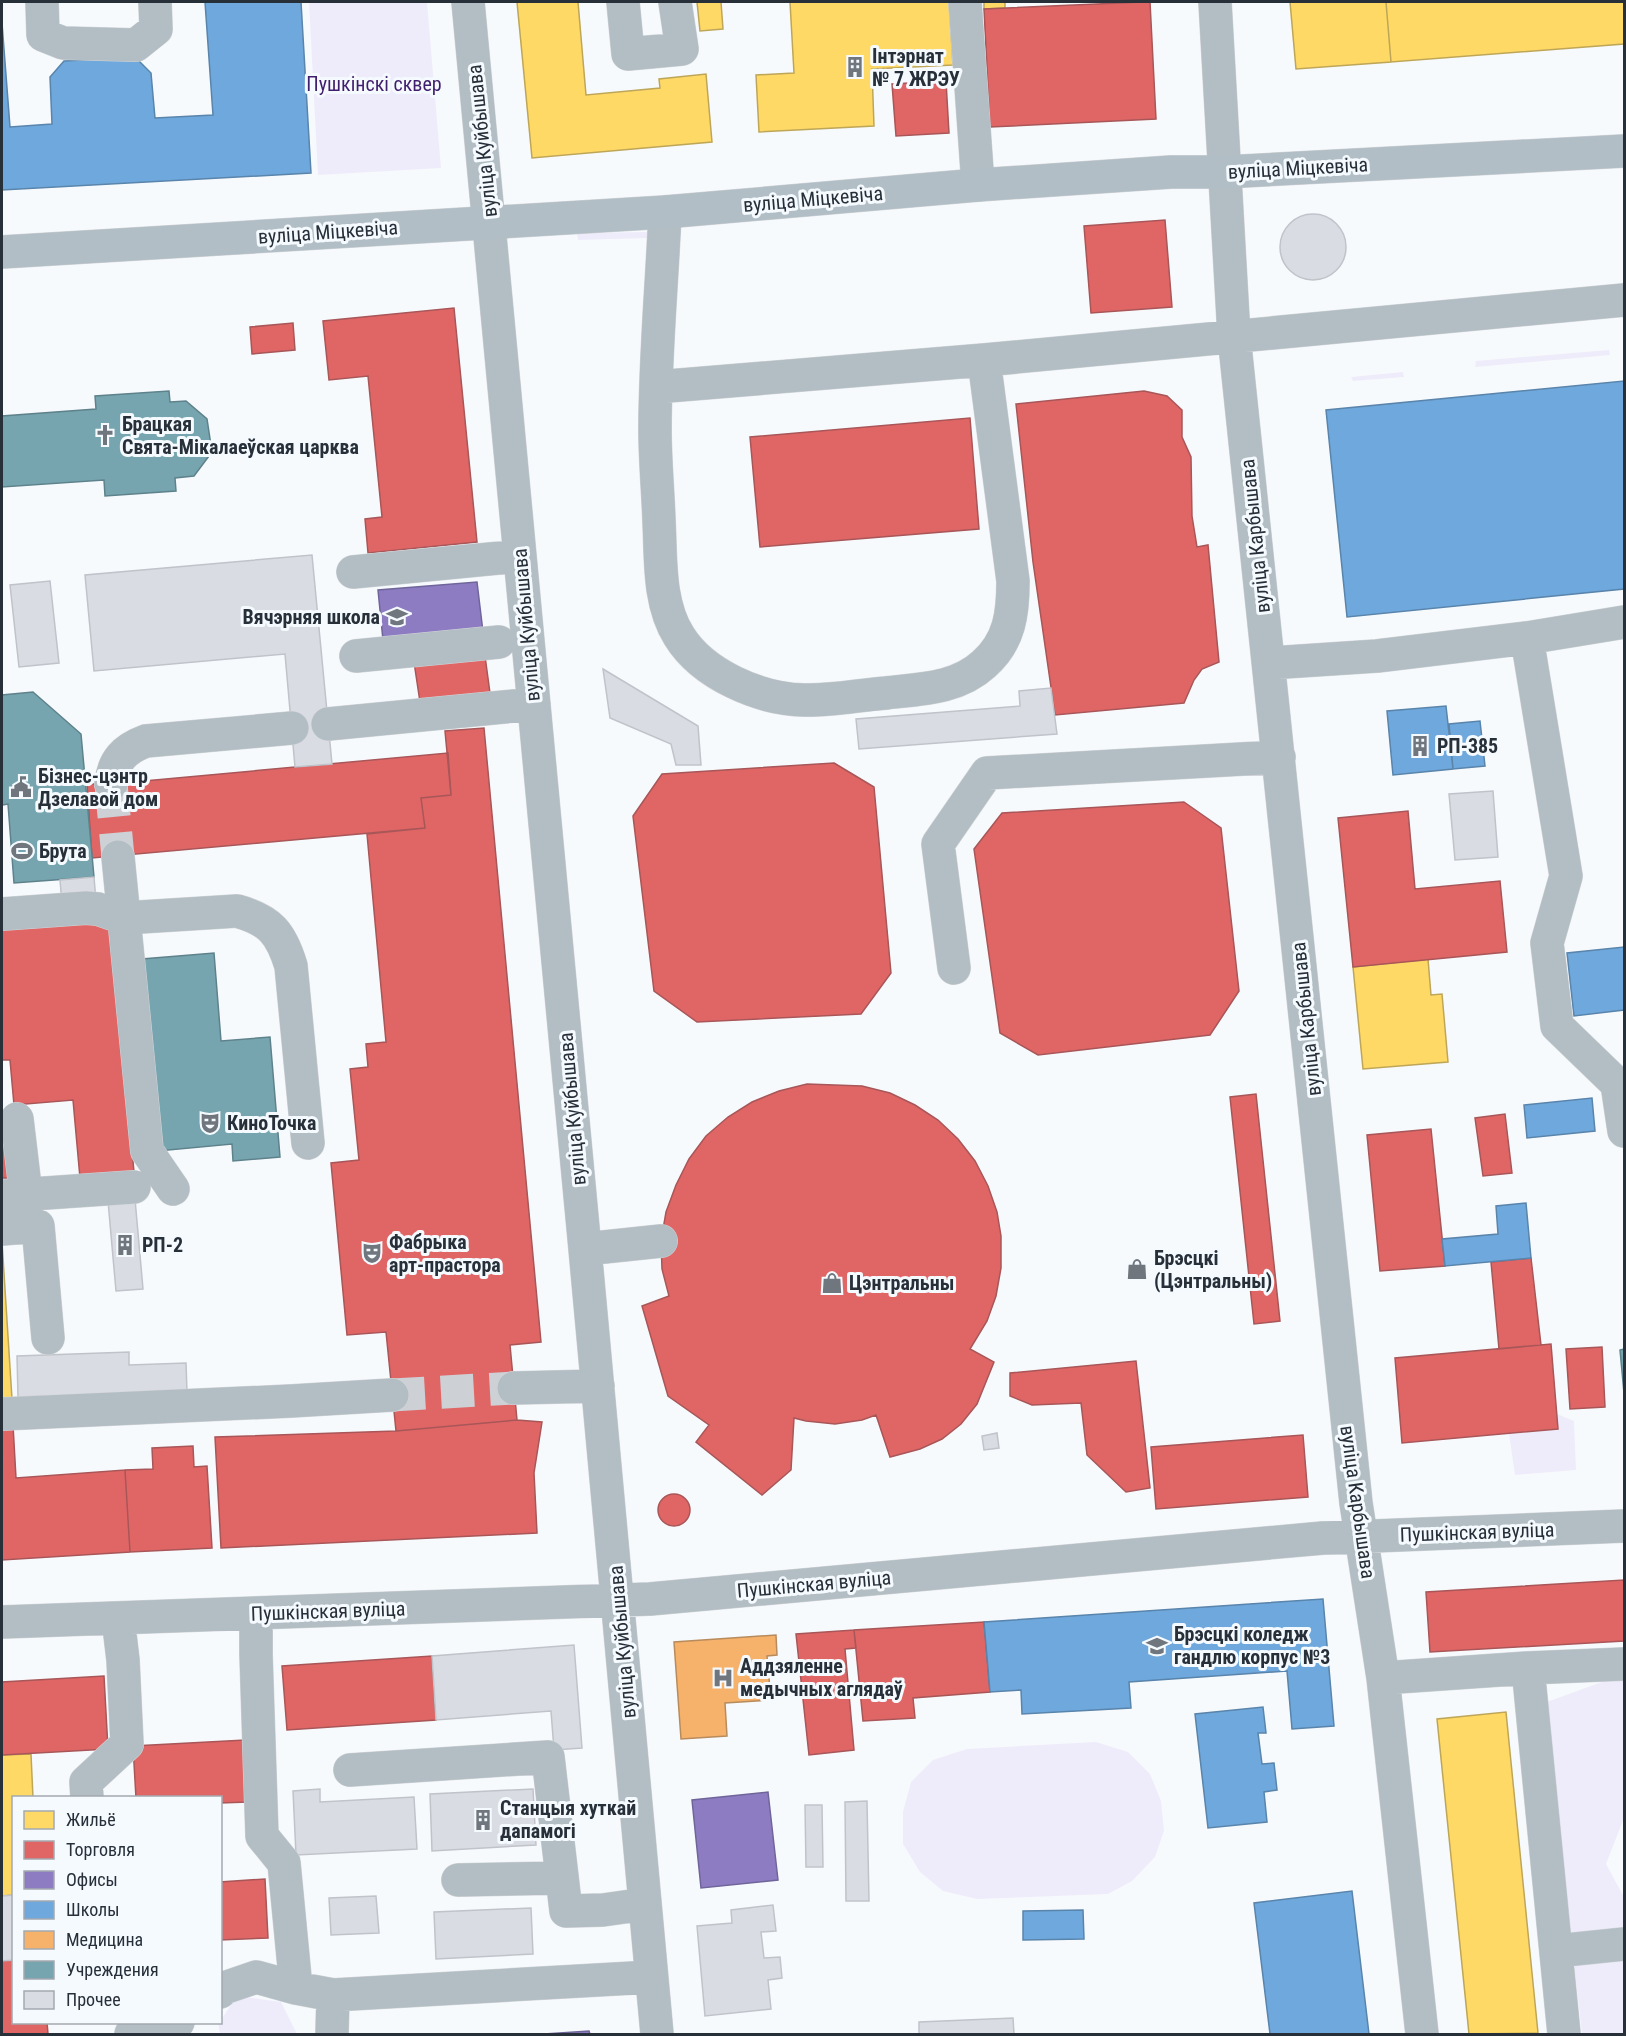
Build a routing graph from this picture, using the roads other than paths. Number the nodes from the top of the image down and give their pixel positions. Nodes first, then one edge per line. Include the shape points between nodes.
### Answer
1 (42, 2) edge
2 (155, 2) edge
3 (468, 2) edge
4 (623, 2) edge
5 (675, 2) edge
6 (965, 2) edge
7 (1215, 2) edge
8 (1624, 151) edge
9 (1224, 172) junction
10 (978, 185) junction
11 (665, 212) junction
12 (490, 222) junction
13 (2, 252) edge
14 (1624, 300) edge
15 (1234, 336) junction
16 (984, 360) junction
17 (656, 387) junction
18 (520, 556) junction
19 (353, 572) dead end
20 (1624, 622) edge
21 (1527, 638) junction
22 (499, 642) dead end
23 (356, 656) dead end
24 (1269, 663) junction
25 (534, 705) junction
26 (328, 724) dead end
27 (292, 728) dead end
28 (1279, 756) junction
29 (111, 784) tunnel mouth
30 (118, 857) tunnel mouth
31 (2, 914) edge
32 (124, 918) junction
33 (954, 968) dead end
34 (17, 1119) dead end
35 (1624, 1131) edge
36 (308, 1143) dead end
37 (134, 1188) dead end
38 (173, 1189) dead end
39 (14, 1196) edge
40 (2, 1229) edge
41 (661, 1241) dead end
42 (585, 1249) junction
43 (48, 1338) dead end
44 (598, 1386) junction
45 (514, 1388) tunnel mouth
46 (392, 1395) tunnel mouth
47 (2, 1414) edge
48 (1624, 1526) edge
49 (1362, 1537) junction
50 (617, 1599) junction
51 (256, 1614) junction
52 (118, 1618) junction
53 (2, 1622) edge
54 (1624, 1664) edge
55 (1528, 1668) junction
56 (1383, 1678) junction
57 (350, 1770) dead end
58 (87, 1796) edge
59 (562, 1878) junction
60 (458, 1880) dead end
61 (645, 1904) junction
62 (1624, 1944) edge
63 (1556, 1951) junction
64 (651, 1977) junction
65 (296, 1988) junction
66 (222, 1990) edge
67 (333, 1995) junction
68 (170, 2024) edge
69 (131, 2034) edge
70 (332, 2034) edge
71 (657, 2034) edge
72 (1422, 2034) edge
73 (1564, 2034) edge

1 - 2 street via 43,35 63,43 136,45 156,29
3 - 12 street, вуліца Куйбышава
4 - 5 street via 628,54 682,49
6 - 10 street
7 - 9 street, вуліца Карбышава
8 - 9 main road, вуліца Міцкевіча
9 - 10 main road, вуліца Міцкевіча
9 - 15 street, вуліца Карбышава
10 - 11 main road, вуліца Міцкевіча
11 - 12 main road, вуліца Міцкевіча
11 - 17 street
12 - 13 main road, вуліца Міцкевіча
12 - 18 street, вуліца Куйбышава
14 - 15 street
15 - 16 street
15 - 24 street, вуліца Карбышава
16 - 17 street
16 - 17 street via 1013,581 1013,612 1004,639 985,664 959,681 931,688 805,700 776,696 722,675 698,658 679,636 667,608 662,580
18 - 19 street
18 - 25 street, вуліца Куйбышава
20 - 21 street
21 - 24 street via 1377,656
21 - 35 street via 1566,876 1547,943 1557,1026 1617,1084
22 - 23 street
24 - 28 street, вуліца Карбышава
25 - 26 street
25 - 42 street, вуліца Куйбышава
27 - 29 street via 146,741 123,753 112,773
28 - 33 street via 987,773 938,844
28 - 49 street, вуліца Карбышава
30 - 32 street
31 - 32 street via 86,908
32 - 36 street via 237,911 255,916 273,928 285,945 291,966
32 - 38 street via 147,1151
34 - 39 street
37 - 39 street
40 - 43 street via 38,1226
41 - 42 street
42 - 44 street, вуліца Куйбышава
44 - 45 street
44 - 50 street, вуліца Куйбышава
46 - 47 street
48 - 49 street, Пушкінская вуліца
49 - 50 street, Пушкінская вуліца
49 - 56 street, вуліца Карбышава
50 - 51 street, Пушкінская вуліца
50 - 61 street, вуліца Куйбышава
51 - 52 street, Пушкінская вуліца
51 - 65 street via 262,1836 284,1863
52 - 53 street, Пушкінская вуліца
52 - 58 street via 127,1744 86,1782
54 - 55 street
55 - 56 street
55 - 63 street
56 - 72 street, вуліца Карбышава
57 - 59 street via 548,1757
59 - 60 street
59 - 61 street via 566,1911
61 - 64 street, вуліца Куйбышава
62 - 63 street
63 - 73 street
64 - 67 street
64 - 71 street, вуліца Куйбышава
65 - 66 street via 256,1977
65 - 67 street
67 - 70 street
68 - 69 street

